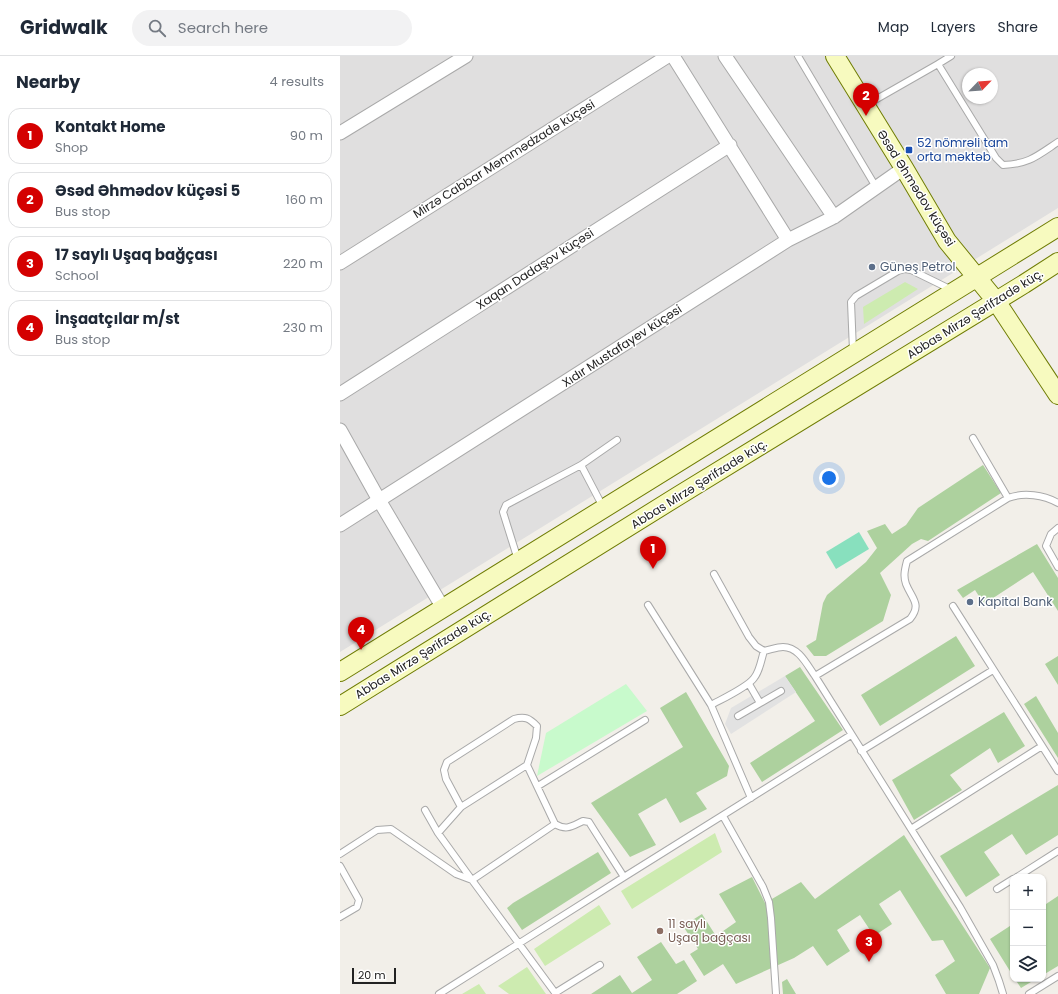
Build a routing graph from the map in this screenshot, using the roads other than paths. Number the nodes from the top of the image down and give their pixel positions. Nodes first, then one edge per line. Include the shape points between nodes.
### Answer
1 (466, 56) edge
2 (668, 56) edge
3 (674, 56) edge
4 (725, 56) edge
5 (798, 56) edge
6 (835, 56) edge
7 (951, 56) edge
8 (938, 64) junction
9 (866, 106) junction
10 (340, 133) edge
11 (1058, 142) edge
12 (730, 145) junction
13 (904, 168) junction
14 (876, 187) junction
15 (834, 217) junction
16 (1058, 227) edge
17 (788, 240) junction
18 (1058, 262) edge
19 (340, 263) edge
20 (977, 277) junction
21 (954, 291) junction
22 (996, 301) junction
23 (854, 354) junction
24 (340, 394) edge
25 (1058, 395) edge
26 (340, 430) edge
27 (973, 438) dead end
28 (617, 440) dead end
29 (581, 464) junction
30 (663, 472) junction
31 (678, 496) junction
32 (1008, 498) junction
33 (379, 500) junction
34 (1058, 503) edge
35 (604, 509) junction
36 (340, 525) edge
37 (1058, 528) edge
38 (518, 562) junction
39 (1058, 567) edge
40 (714, 574) dead end
41 (648, 605) dead end
42 (953, 606) dead end
43 (443, 608) junction
44 (764, 651) junction
45 (345, 665) edge
46 (993, 670) junction
47 (815, 676) junction
48 (749, 684) junction
49 (780, 691) dead end
50 (760, 703) junction
51 (711, 705) junction
52 (340, 706) edge
53 (738, 716) dead end
54 (645, 720) dead end
55 (851, 735) junction
56 (1042, 746) junction
57 (862, 751) junction
58 (527, 765) junction
59 (1058, 772) edge
60 (538, 786) junction
61 (751, 798) junction
62 (461, 807) junction
63 (425, 810) dead end
64 (723, 816) junction
65 (555, 824) junction
66 (910, 829) junction
67 (438, 833) junction
68 (1058, 851) edge
69 (340, 854) edge
70 (340, 866) edge
71 (1022, 874) edge
72 (624, 877) junction
73 (472, 880) junction
74 (1010, 881) edge
75 (997, 889) dead end
76 (340, 917) edge
77 (519, 944) junction
78 (600, 965) dead end
79 (1058, 976) edge
80 (555, 993) edge
81 (440, 994) edge
82 (776, 994) edge
83 (1003, 994) edge
84 (1029, 994) edge

1 - 10 street
2 - 19 street, Mirzə Cabbar Məmmədzadə küçəsi
3 - 12 street
4 - 15 street
5 - 14 lane
6 - 9 main road, Əsəd Əhmədov küçəsi
7 - 8 lane
8 - 9 lane
8 - 11 lane via 1003,166 1028,161
9 - 13 main road, Əsəd Əhmədov küçəsi
12 - 17 street
12 - 24 street, Xaqan Dadaşov küçəsi
13 - 14 street, Xıdır Mustafayev küçəsi
13 - 20 main road, Əsəd Əhmədov küçəsi via 947,241
14 - 15 street, Xıdır Mustafayev küçəsi
15 - 17 street, Xıdır Mustafayev küçəsi
16 - 20 main road
17 - 33 street, Xıdır Mustafayev küçəsi
18 - 22 main road, Abbas Mirzə Şərifzadə küç.
20 - 21 main road
20 - 22 main road, Əsəd Əhmədov küçəsi
21 - 23 main road
21 - 23 lane via 905,269 856,296 851,302
22 - 25 main road, Əsəd Əhmədov küçəsi
22 - 31 main road, Abbas Mirzə Şərifzadə küç.
23 - 30 main road
26 - 33 street
27 - 32 lane
28 - 29 lane
29 - 35 lane
29 - 38 lane via 506,505 503,512
30 - 31 main road
30 - 35 main road
31 - 52 main road, Abbas Mirzə Şərifzadə küç.
32 - 34 lane via 1026,495
32 - 47 lane via 907,561 905,583 916,601 916,612 910,619
33 - 36 street, Xıdır Mustafayev küçəsi
33 - 43 street
35 - 38 main road
37 - 39 lane via 1051,534 1046,546
38 - 43 main road
40 - 44 lane via 749,637
41 - 51 lane
42 - 46 lane
43 - 45 main road
44 - 47 lane via 783,647 791,649 799,653
44 - 48 lane via 758,670
46 - 56 lane
46 - 57 lane
47 - 55 lane
48 - 50 lane
48 - 51 lane
49 - 50 lane
50 - 53 lane
51 - 61 lane
54 - 60 lane
55 - 57 lane
55 - 61 lane
56 - 59 lane
56 - 66 lane
57 - 66 lane
58 - 60 lane
58 - 62 lane
58 - 62 lane via 536,738 537,726 524,716 514,719 447,762 444,770 446,779
60 - 65 lane
61 - 64 lane
62 - 67 lane
63 - 67 lane
64 - 72 lane
64 - 82 lane via 764,888 769,902
65 - 72 lane via 568,828 583,821 588,822
65 - 73 lane
66 - 83 lane via 960,907 993,965
67 - 73 lane
68 - 71 lane
69 - 73 lane via 377,830 391,829 456,874
70 - 76 lane via 359,900 357,907
72 - 77 lane
73 - 77 lane
74 - 75 lane
77 - 80 lane
77 - 81 lane
78 - 80 lane
79 - 84 lane

